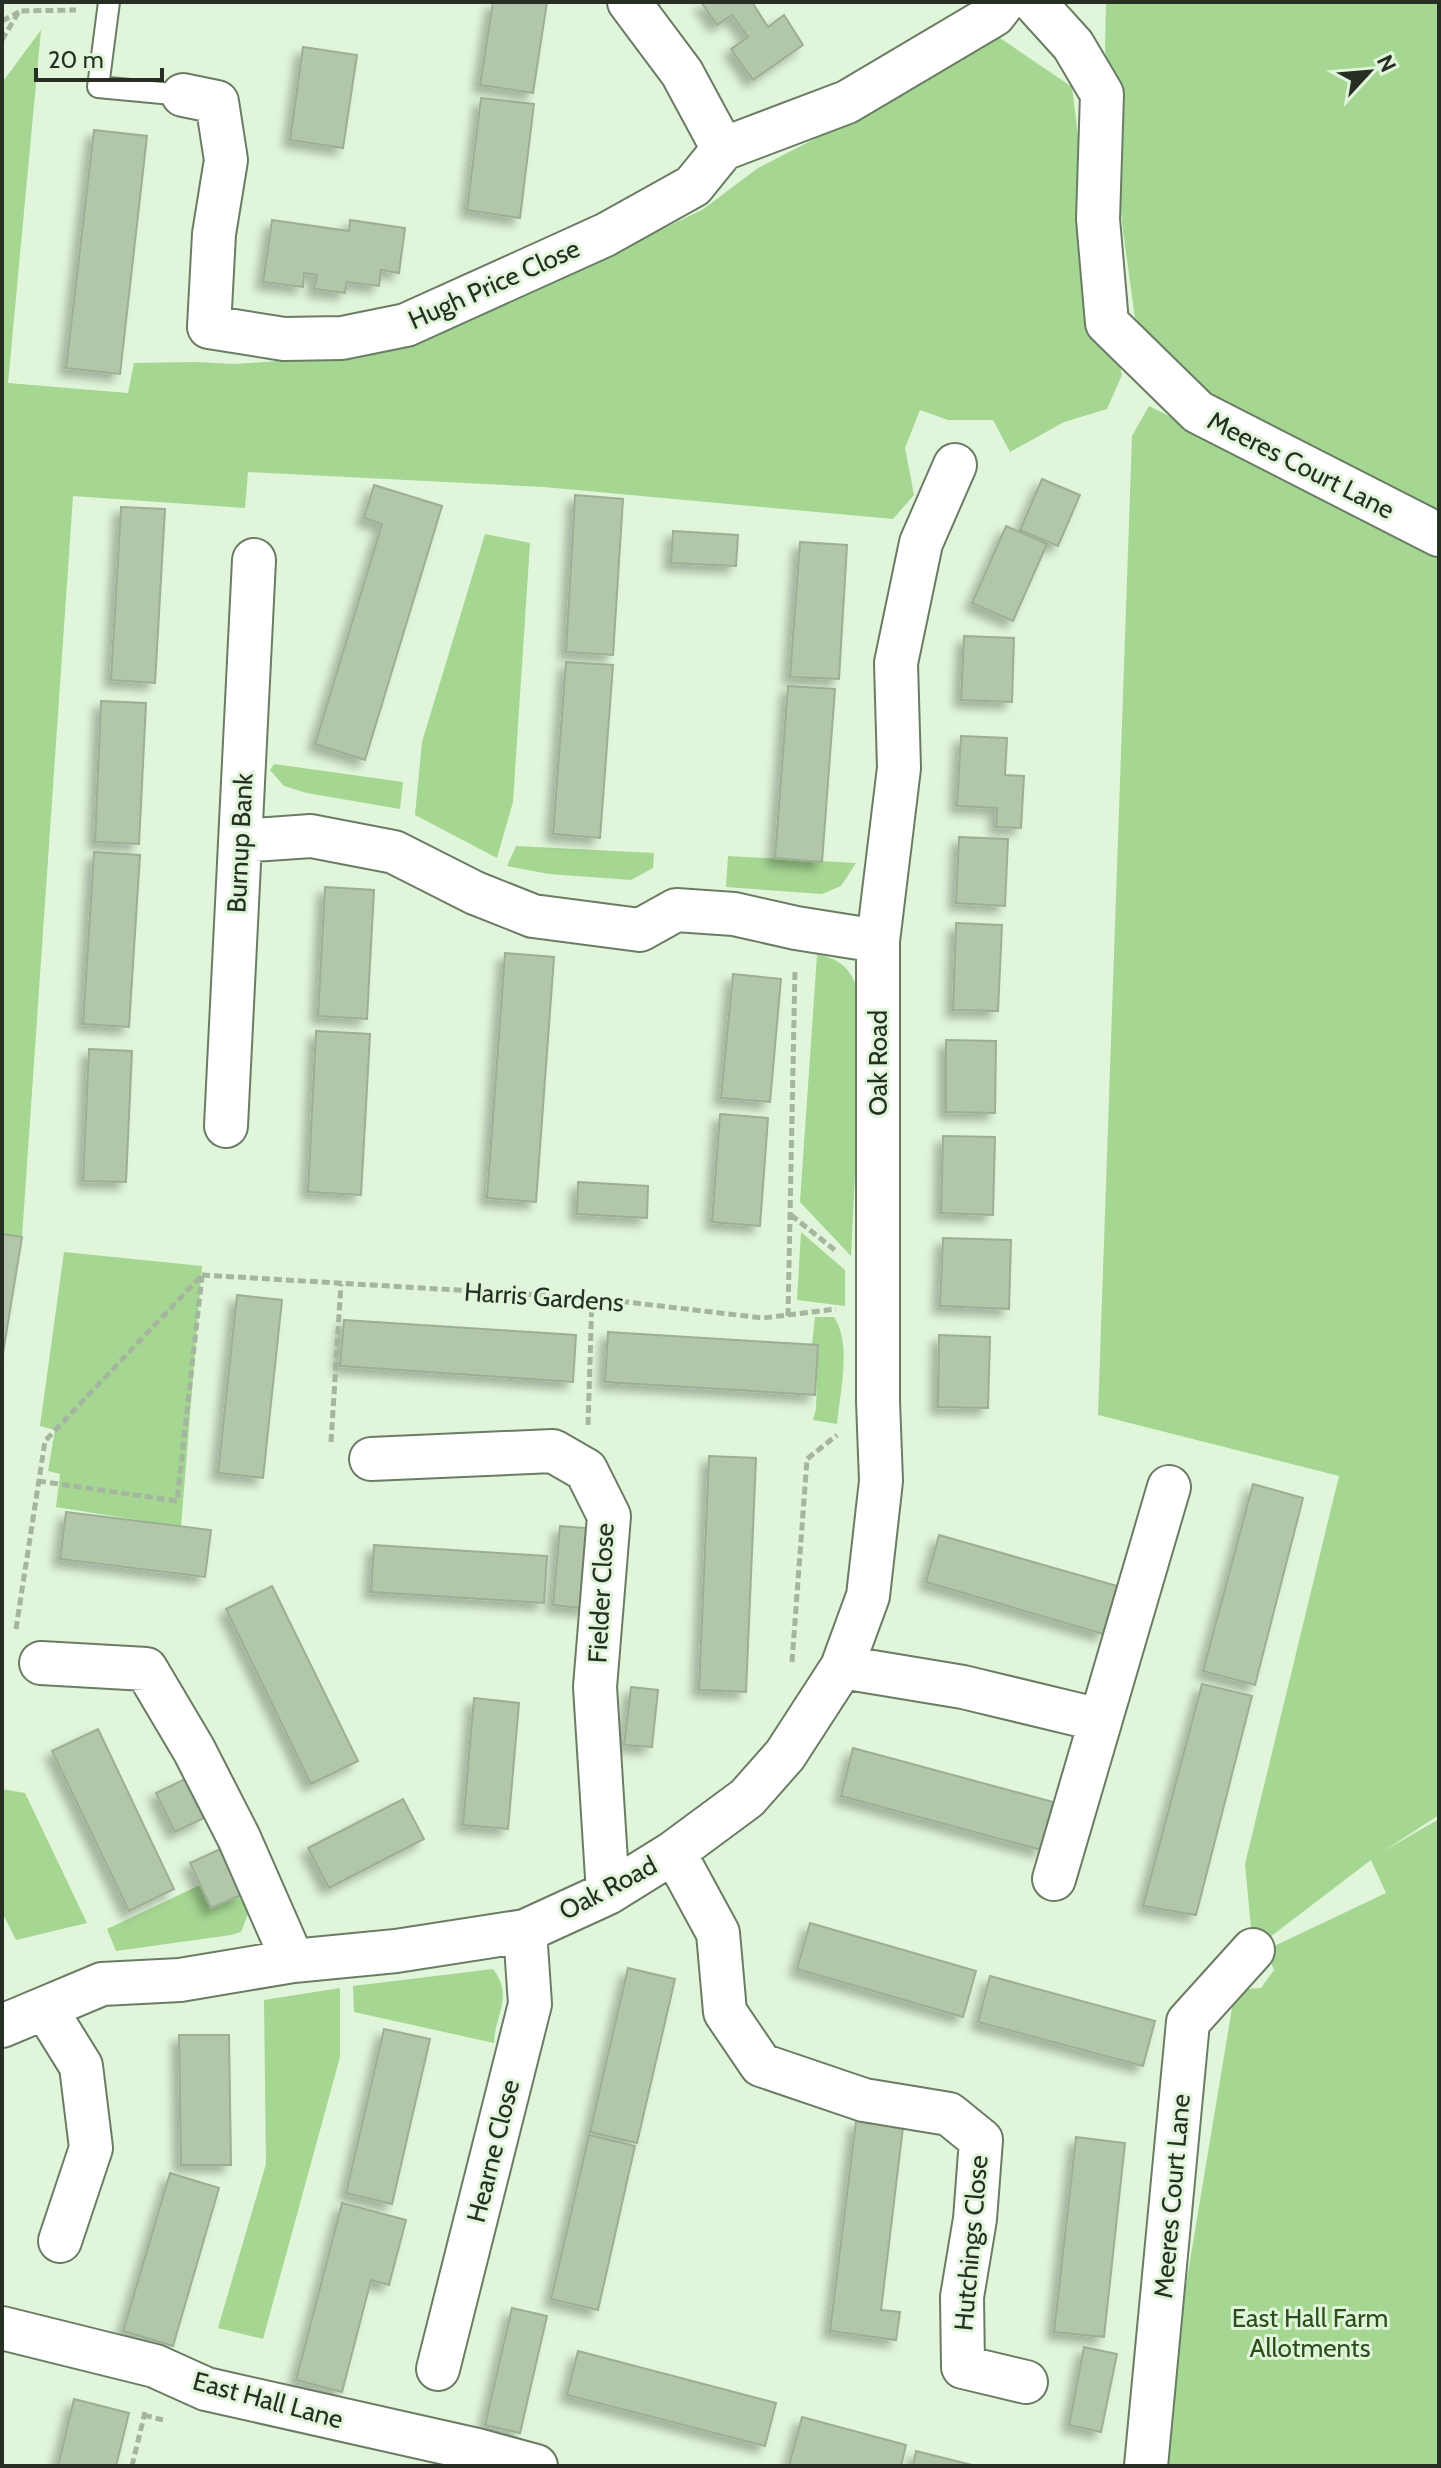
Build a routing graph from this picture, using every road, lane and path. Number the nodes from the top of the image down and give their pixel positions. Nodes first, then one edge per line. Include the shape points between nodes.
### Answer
1 (629, 2) edge
2 (1004, 2) edge
3 (1034, 2) edge
4 (109, 5) edge
5 (19, 11) junction
6 (2, 21) edge
7 (2, 40) edge
8 (183, 95) joint
9 (723, 149) junction
10 (955, 465) dead end
11 (1439, 535) edge
12 (254, 560) dead end
13 (240, 841) junction
14 (796, 928) junction
15 (878, 941) junction
16 (226, 1126) dead end
17 (202, 1275) junction
18 (341, 1284) junction
19 (592, 1298) junction
20 (788, 1316) junction
21 (879, 1332) junction
22 (878, 1401) junction
23 (371, 1459) joint
24 (586, 1470) junction
25 (38, 1481) junction
26 (1169, 1487) dead end
27 (41, 1663) joint
28 (842, 1667) junction
29 (791, 1677) dead end
30 (1100, 1720) junction
31 (674, 1852) junction
32 (1054, 1879) dead end
33 (608, 1893) junction
34 (525, 1931) junction
35 (1253, 1950) dead end
36 (293, 1961) junction
37 (45, 2008) junction
38 (2, 2026) edge
39 (60, 2241) dead end
40 (2, 2328) edge
41 (155, 2366) junction
42 (438, 2369) dead end
43 (1026, 2382) dead end
44 (132, 2466) edge
45 (536, 2466) edge
46 (1146, 2466) edge

1 - 9 street via 682,73
2 - 9 street via 994,15 847,102
3 - 11 street, Meeres Court Lane via 1073,45 1102,94 1098,219 1107,323 1198,412
4 - 5 path
4 - 8 lane via 98,87
5 - 6 path
5 - 7 path
8 - 9 street, Hugh Price Close via 217,102 226,160 214,234 209,327 284,339 342,338 406,325 605,235 693,186
10 - 15 street, Oak Road via 921,543 896,663 899,768
12 - 13 street, Burnup Bank
13 - 14 street via 311,836 394,852 533,916 640,930 676,910 734,914
13 - 16 street, Burnup Bank
14 - 15 street
14 - 20 path
15 - 21 street, Oak Road
17 - 18 path, Harris Gardens
17 - 25 path via 45,1441
17 - 25 path via 177,1501
18 - 19 path, Harris Gardens
18 - 23 path via 331,1446
19 - 20 path, Harris Gardens via 763,1318
19 - 24 path
20 - 21 path, Harris Gardens via 834,1308
21 - 22 street, Oak Road
22 - 28 street, Oak Road via 881,1481 868,1596
22 - 29 path via 807,1459
23 - 24 street via 553,1451
24 - 33 street, Fielder Close via 609,1516 595,1687
25 - 27 path via 14,1644
26 - 30 street
27 - 36 street via 146,1669 239,1838
28 - 30 street via 963,1687
28 - 31 street, Oak Road via 785,1755 757,1787
30 - 32 street
31 - 33 street, Oak Road
31 - 43 street, Hutchings Close via 718,1933 725,2012 761,2065 864,2100 949,2114 981,2140 962,2297 963,2367
33 - 34 street, Oak Road
34 - 36 street, Oak Road
34 - 42 street, Hearne Close via 530,2004
35 - 46 street, Meeres Court Lane via 1188,2022
36 - 37 street, Oak Road via 180,1980 102,1984
37 - 38 street, Oak Road
37 - 39 street via 81,2066 91,2148
40 - 41 street, East Hall Lane
41 - 44 path
41 - 45 street, East Hall Lane via 206,2389

